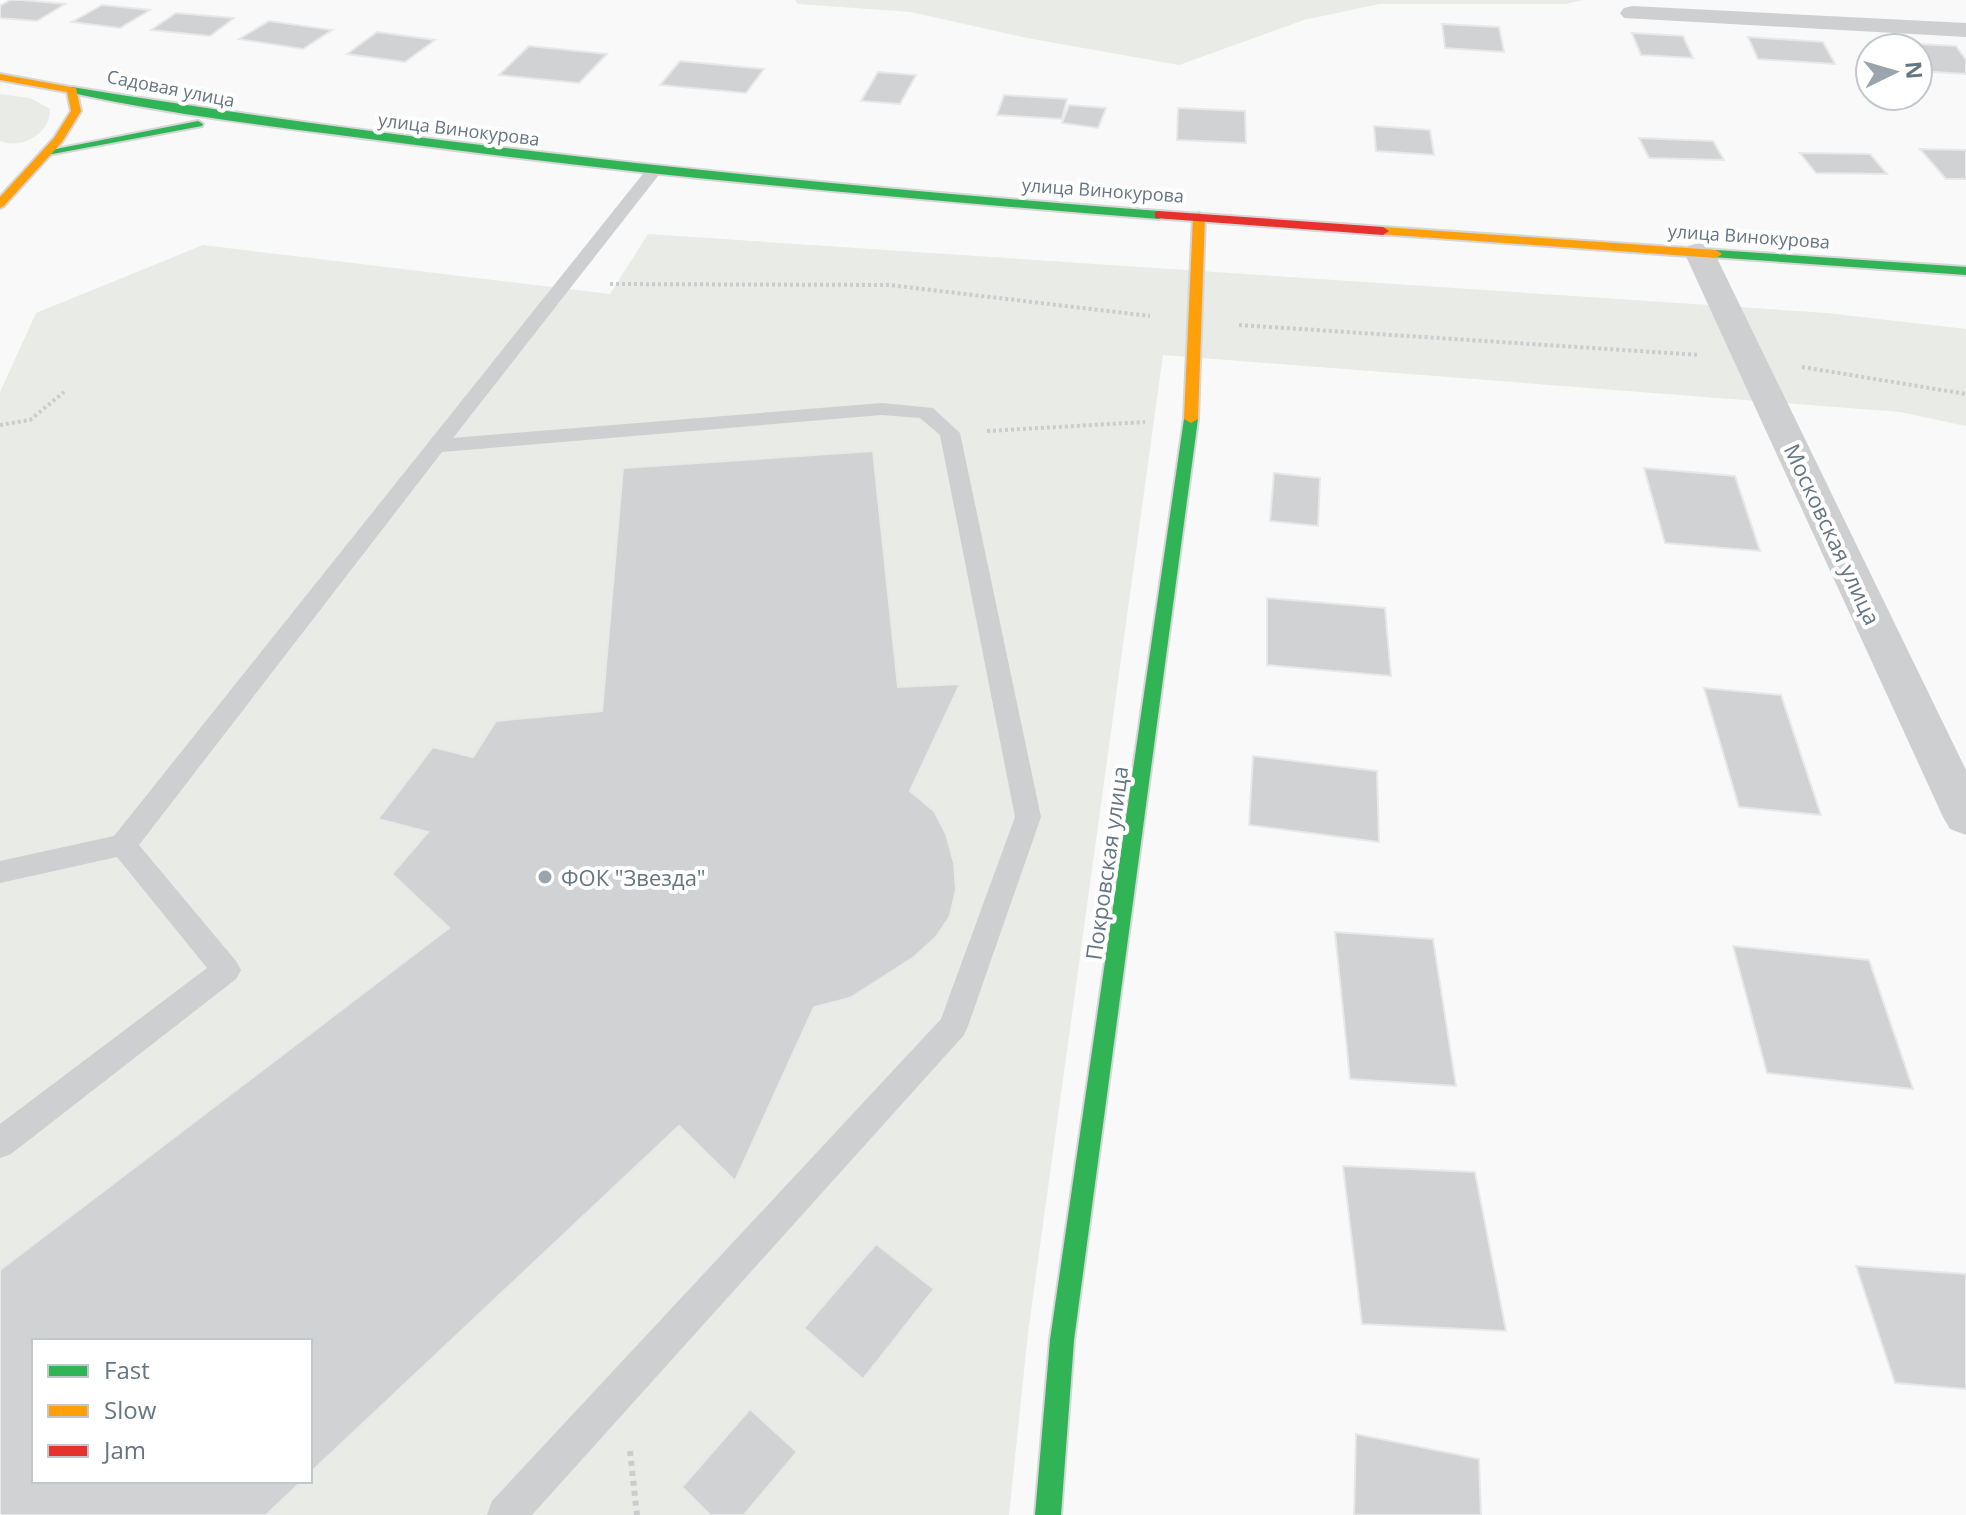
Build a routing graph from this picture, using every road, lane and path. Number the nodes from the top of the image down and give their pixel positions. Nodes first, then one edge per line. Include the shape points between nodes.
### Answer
1 (1632, 13) dead end
2 (1966, 30) edge
3 (0, 77) edge
4 (9, 82) edge
5 (72, 90) junction
6 (240, 121) junction
7 (47, 152) junction
8 (22, 153) dead end
9 (652, 173) junction
10 (0, 204) edge
11 (1199, 217) junction
12 (1699, 252) junction
13 (1966, 271) edge
14 (569, 281) junction
15 (1196, 322) junction
16 (1750, 358) junction
17 (64, 392) dead end
18 (1966, 394) edge
19 (1193, 419) junction
20 (0, 425) edge
21 (950, 433) junction
22 (436, 446) junction
23 (1966, 817) edge
24 (123, 845) junction
25 (0, 872) edge
26 (0, 1143) edge
27 (506, 1515) edge
28 (1048, 1515) edge

1 - 2 street
3 - 4 main road, Садовая улица
4 - 5 main road, Садовая улица
5 - 6 main road, Садовая улица
5 - 7 main road via 76,111
6 - 7 main road, Садовая улица via 156,130
6 - 9 main road, улица Винокурова
7 - 8 main road, Садовая улица
7 - 10 main road
9 - 11 main road, улица Винокурова
9 - 14 lane
11 - 12 main road, улица Винокурова
11 - 15 main road, Покровская улица
12 - 13 main road, улица Винокурова
12 - 16 street, Московская улица
14 - 15 path via 889,285
14 - 22 lane
15 - 16 path
15 - 19 main road, Покровская улица
16 - 18 path
16 - 23 street, Московская улица
17 - 20 path via 30,420
19 - 21 path
19 - 28 main road, Покровская улица via 1062,1340
21 - 22 lane via 926,412 882,409
21 - 27 lane via 1028,817 953,1026
22 - 24 lane
24 - 25 lane
24 - 26 lane via 226,970

